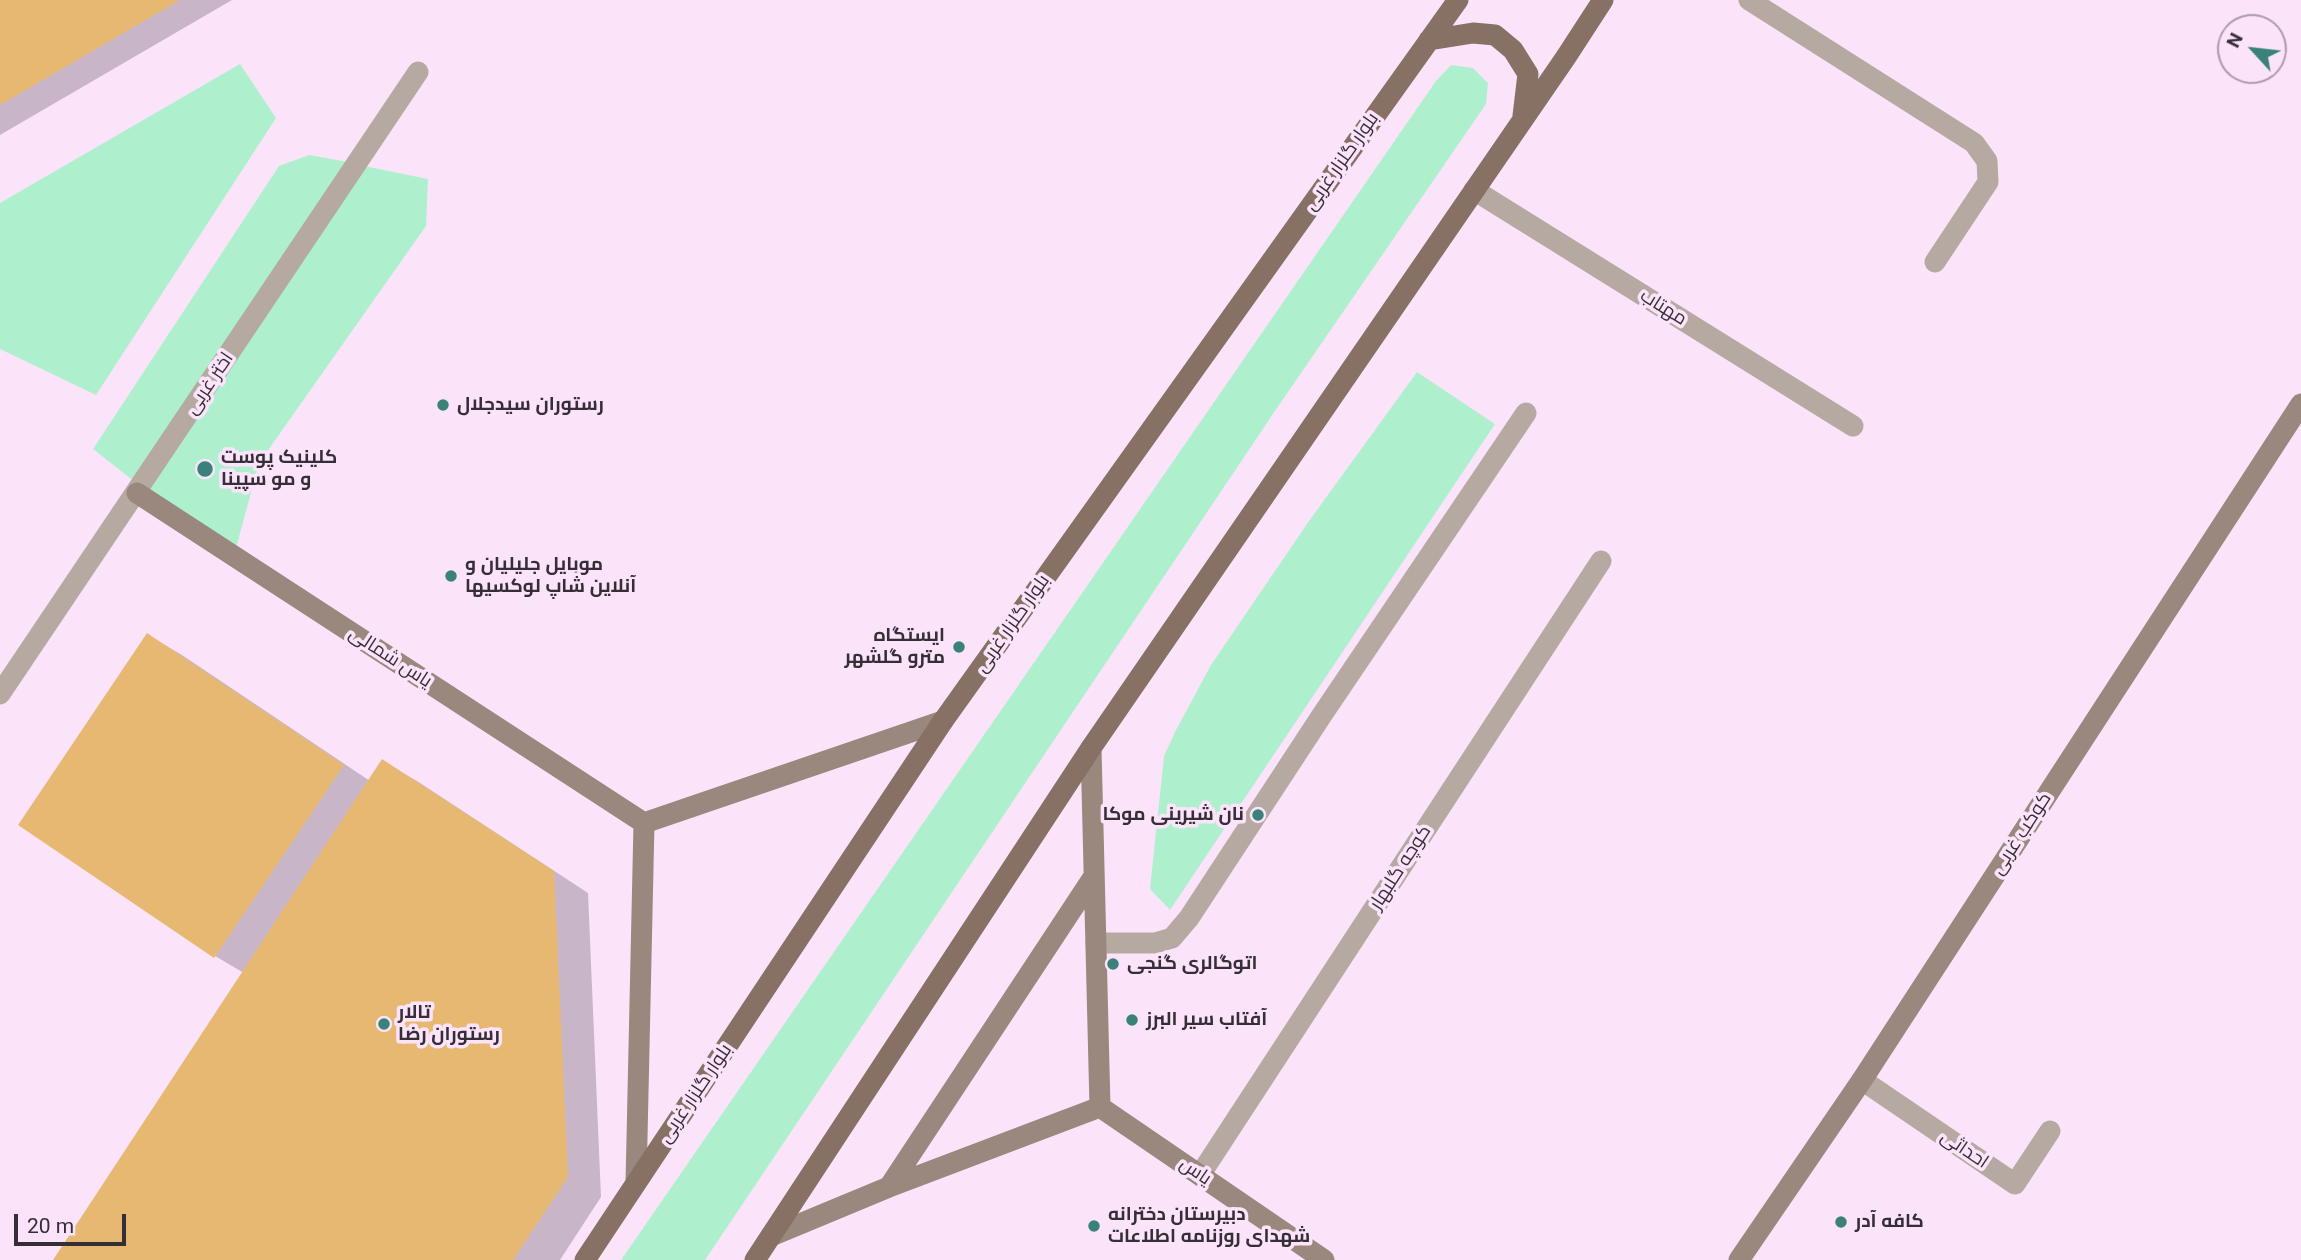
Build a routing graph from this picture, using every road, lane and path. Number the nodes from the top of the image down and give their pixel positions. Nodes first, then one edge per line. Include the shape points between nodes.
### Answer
1 (1458, 0) edge
2 (1603, 0) edge
3 (1749, 0) edge
4 (1429, 40) junction
5 (418, 72) dead end
6 (1523, 118) junction
7 (1474, 190) junction
8 (1936, 262) dead end
9 (2301, 404) edge
10 (1526, 413) dead end
11 (1853, 426) dead end
12 (137, 493) junction
13 (1601, 561) dead end
14 (0, 694) edge
15 (943, 721) junction
16 (1091, 748) junction
17 (643, 823) junction
18 (1094, 876) junction
19 (1096, 943) junction
20 (1863, 1080) junction
21 (1100, 1107) junction
22 (2050, 1131) dead end
23 (1200, 1175) junction
24 (636, 1184) junction
25 (889, 1187) junction
26 (771, 1236) junction
27 (585, 1260) edge
28 (754, 1260) edge
29 (1324, 1260) edge
30 (1739, 1260) edge

1 - 4 main road, بلوار گلزار غربی
2 - 6 main road
3 - 8 street via 1974,143 1987,161 1988,182
4 - 6 main road via 1473,33 1495,35 1513,50 1528,74
4 - 15 main road, بلوار گلزار غربی
5 - 12 street, اختر غربی
6 - 7 main road
7 - 11 street, مهتاب
7 - 16 main road
9 - 20 street, کوکب غربی
10 - 19 street via 1172,938 1155,943
12 - 14 street, اختر غربی
12 - 17 street, یاس شمالی
13 - 23 street, کوچه گلبهار
15 - 17 street
15 - 24 main road, بلوار گلزار غربی
16 - 18 street
16 - 26 main road
17 - 24 street
18 - 19 street
18 - 25 street
19 - 21 street
20 - 22 street, احداثی via 2015,1184
20 - 30 street, کوکب غربی
21 - 23 street, یاس
21 - 25 street
23 - 29 street, یاس
24 - 27 main road, بلوار گلزار غربی
25 - 26 street
26 - 28 main road

